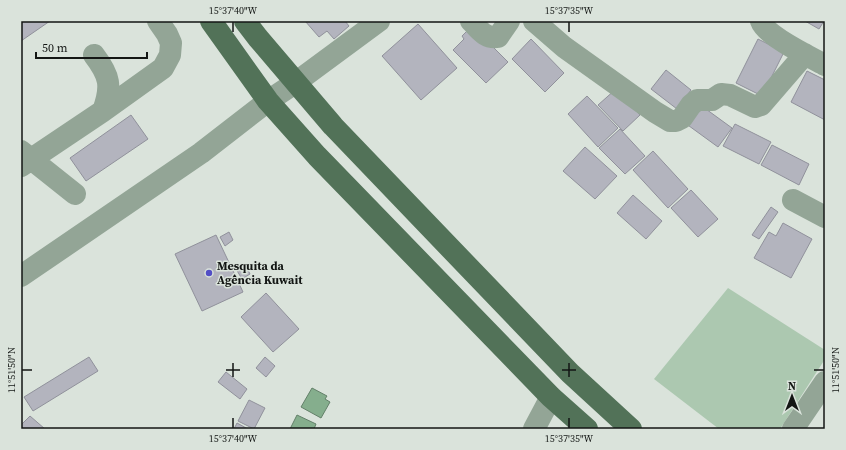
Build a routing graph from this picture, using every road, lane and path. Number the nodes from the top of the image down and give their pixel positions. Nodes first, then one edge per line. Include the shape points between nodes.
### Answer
1 (158, 21) edge
2 (211, 21) edge
3 (245, 21) edge
4 (379, 21) edge
5 (471, 21) edge
6 (509, 21) edge
7 (534, 21) edge
8 (761, 21) edge
9 (805, 54) junction
10 (94, 55) dead end
11 (825, 65) edge
12 (295, 83) junction
13 (268, 102) junction
14 (103, 111) junction
15 (24, 159) edge
16 (75, 194) dead end
17 (792, 200) dead end
18 (825, 217) edge
19 (21, 276) edge
20 (825, 383) edge
21 (551, 396) junction
22 (534, 429) edge
23 (587, 429) edge
24 (631, 429) edge
25 (792, 429) edge

1 - 14 street via 171,43 170,55 163,68
2 - 13 main road
3 - 12 main road
4 - 12 street
5 - 6 street via 484,35 491,38 498,37
7 - 9 street via 564,47 670,121 682,118 697,100 712,100 721,94 730,95 755,107 761,105
8 - 9 street via 762,26 772,35
9 - 11 street
10 - 14 street via 103,66 108,79 109,95
12 - 13 street
12 - 24 main road via 333,126 570,373
13 - 19 street via 201,153
13 - 21 main road via 317,156
14 - 15 street
15 - 16 street
17 - 18 street
20 - 25 street
21 - 22 street
21 - 23 main road

